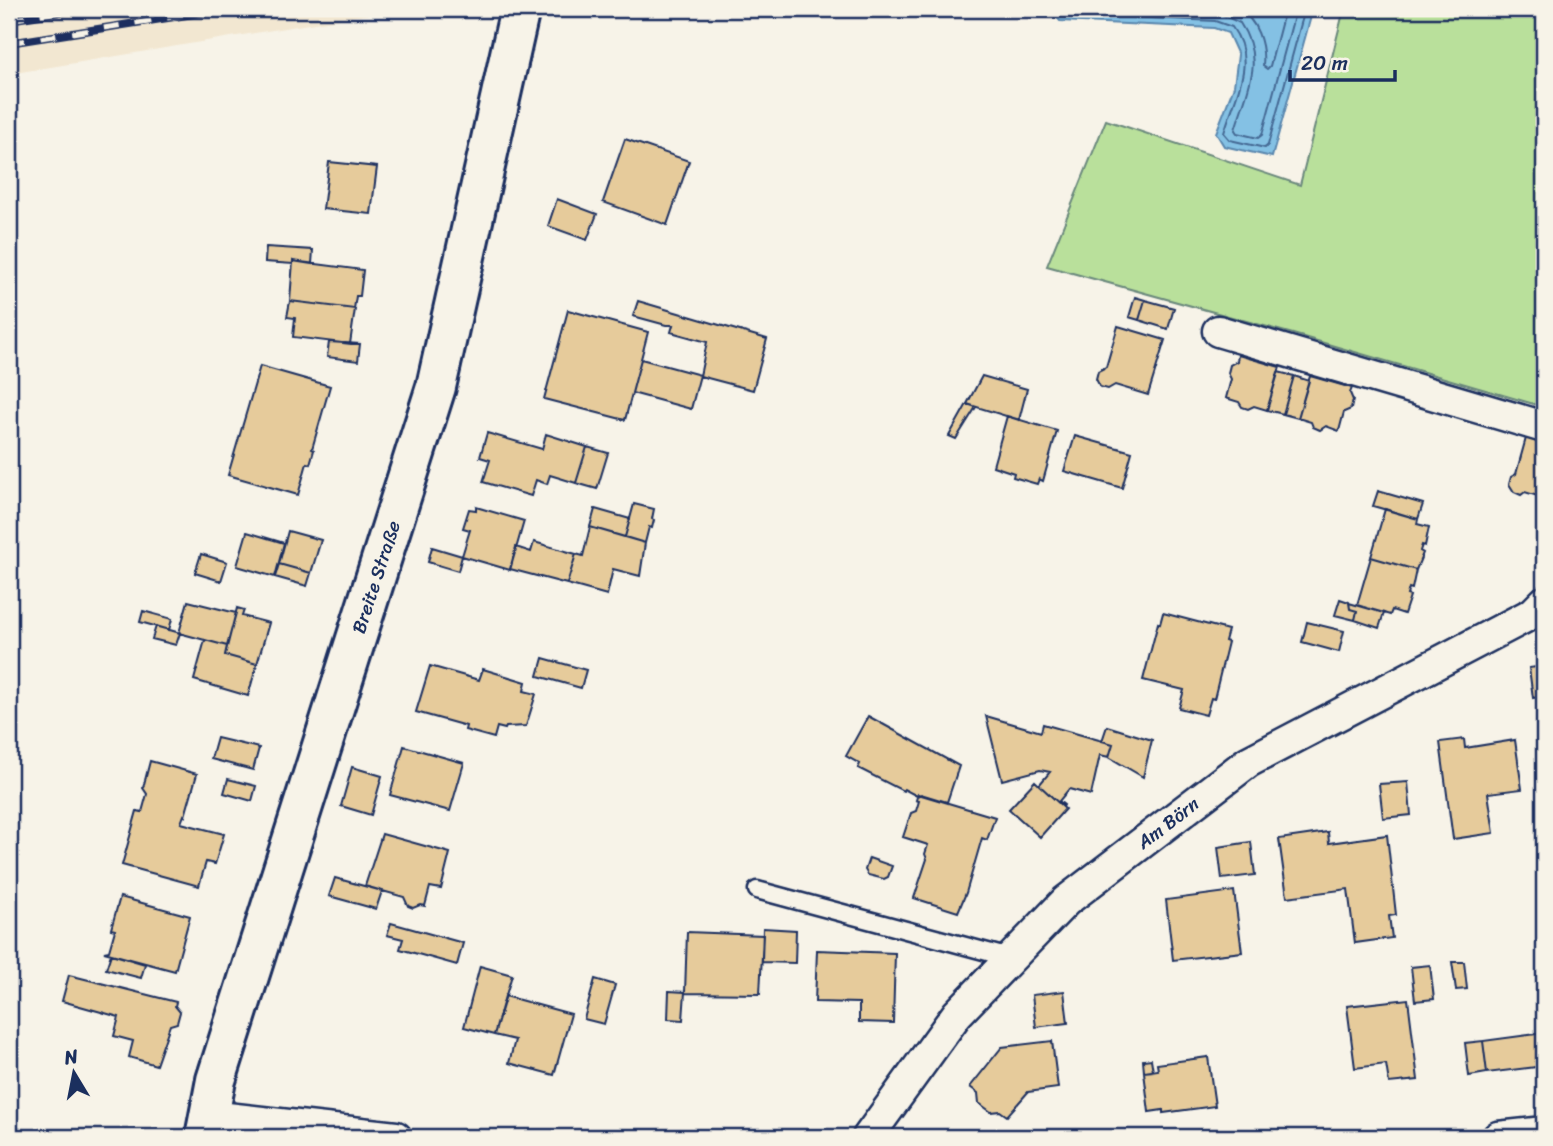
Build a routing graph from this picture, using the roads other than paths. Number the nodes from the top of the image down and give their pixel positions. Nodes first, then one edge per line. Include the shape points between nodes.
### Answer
1 (520, 9) edge
2 (1218, 331) dead end
3 (1544, 427) edge
4 (1544, 603) edge
5 (757, 890) dead end
6 (1010, 958) junction
7 (207, 1127) edge
8 (1544, 1132) edge
9 (396, 1137) edge
10 (868, 1137) edge
11 (1498, 1137) edge

1 - 7 street, Breite Straße via 436,387 216,1080
2 - 3 street
4 - 6 street, Am Börn via 1533,613 1248,762 1066,901
5 - 6 lane
6 - 10 street, Am Börn via 957,1014
7 - 9 street
8 - 11 street

